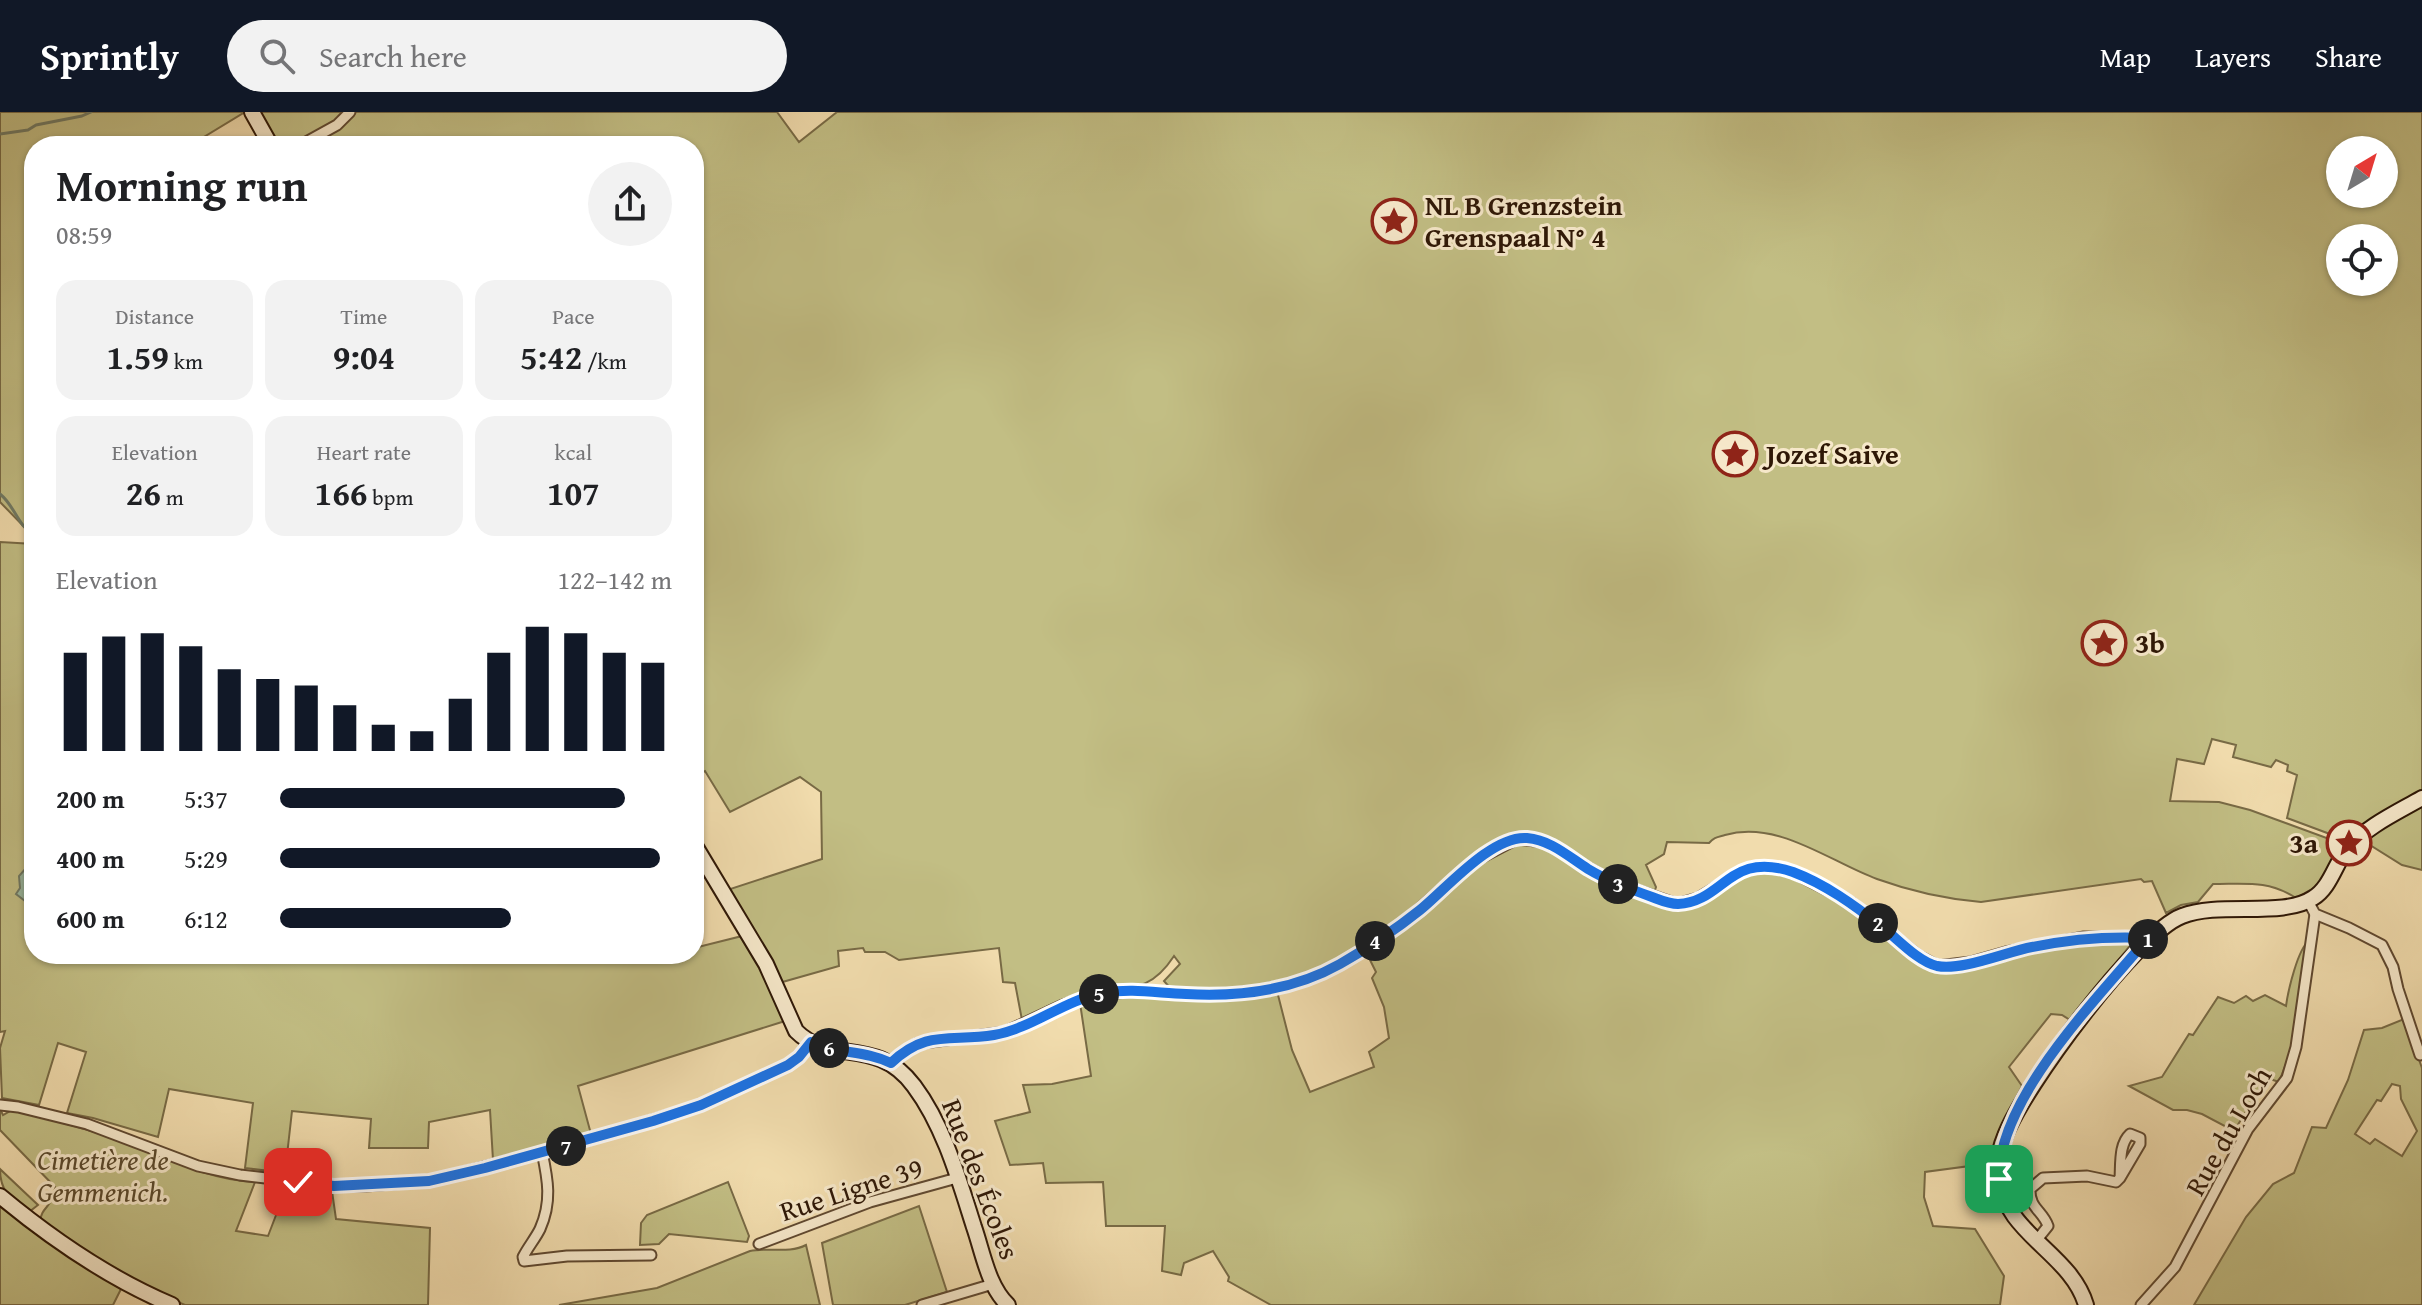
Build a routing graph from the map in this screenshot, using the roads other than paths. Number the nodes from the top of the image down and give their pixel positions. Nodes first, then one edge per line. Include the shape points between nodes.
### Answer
1 (252, 112) edge
2 (350, 112) edge
3 (265, 136) edge
4 (317, 136) edge
5 (2422, 798) edge
6 (704, 861) edge
7 (2311, 907) junction
8 (2148, 938) junction
9 (811, 1042) junction
10 (2420, 1055) edge
11 (891, 1063) junction
12 (0, 1105) edge
13 (542, 1152) junction
14 (957, 1178) junction
15 (2120, 1178) dead end
16 (0, 1196) edge
17 (2036, 1241) junction
18 (759, 1244) dead end
19 (651, 1255) dead end
20 (993, 1284) junction
21 (172, 1305) edge
22 (922, 1305) edge
23 (1008, 1305) edge
24 (2086, 1305) edge
25 (2141, 1305) edge

1 - 3 main road
2 - 4 street
5 - 7 main road via 2365,832 2346,850
6 - 9 main road via 766,964 796,1031
7 - 8 main road via 2191,913
7 - 10 street via 2382,945
7 - 25 street, Rue du Loch via 2296,1047 2287,1078 2248,1129 2175,1267
8 - 11 street via 2084,937 1938,966 1852,903 1792,872 1764,866 1744,870 1698,898 1677,904 1613,882 1544,842 1517,839 1473,862 1377,941 1302,981 1226,994 1102,993 1005,1032 916,1044
8 - 17 main road via 2046,1064 2005,1136 1998,1165 2002,1191 2013,1216
9 - 11 main road
9 - 13 street via 788,1065 701,1105
11 - 14 main road, Rue des Écoles via 928,1108
12 - 13 street via 87,1124 198,1166 334,1186 429,1181
13 - 19 street via 550,1195 524,1261
14 - 18 street, Rue Ligne 39 via 870,1202
14 - 20 main road, Rue des Écoles
15 - 17 street via 2043,1178 2030,1189 2033,1208 2048,1226
16 - 21 main road via 90,1263
17 - 24 main road via 2077,1285
20 - 22 street, Rue des Écoles
20 - 23 main road, Rue des Écoles

